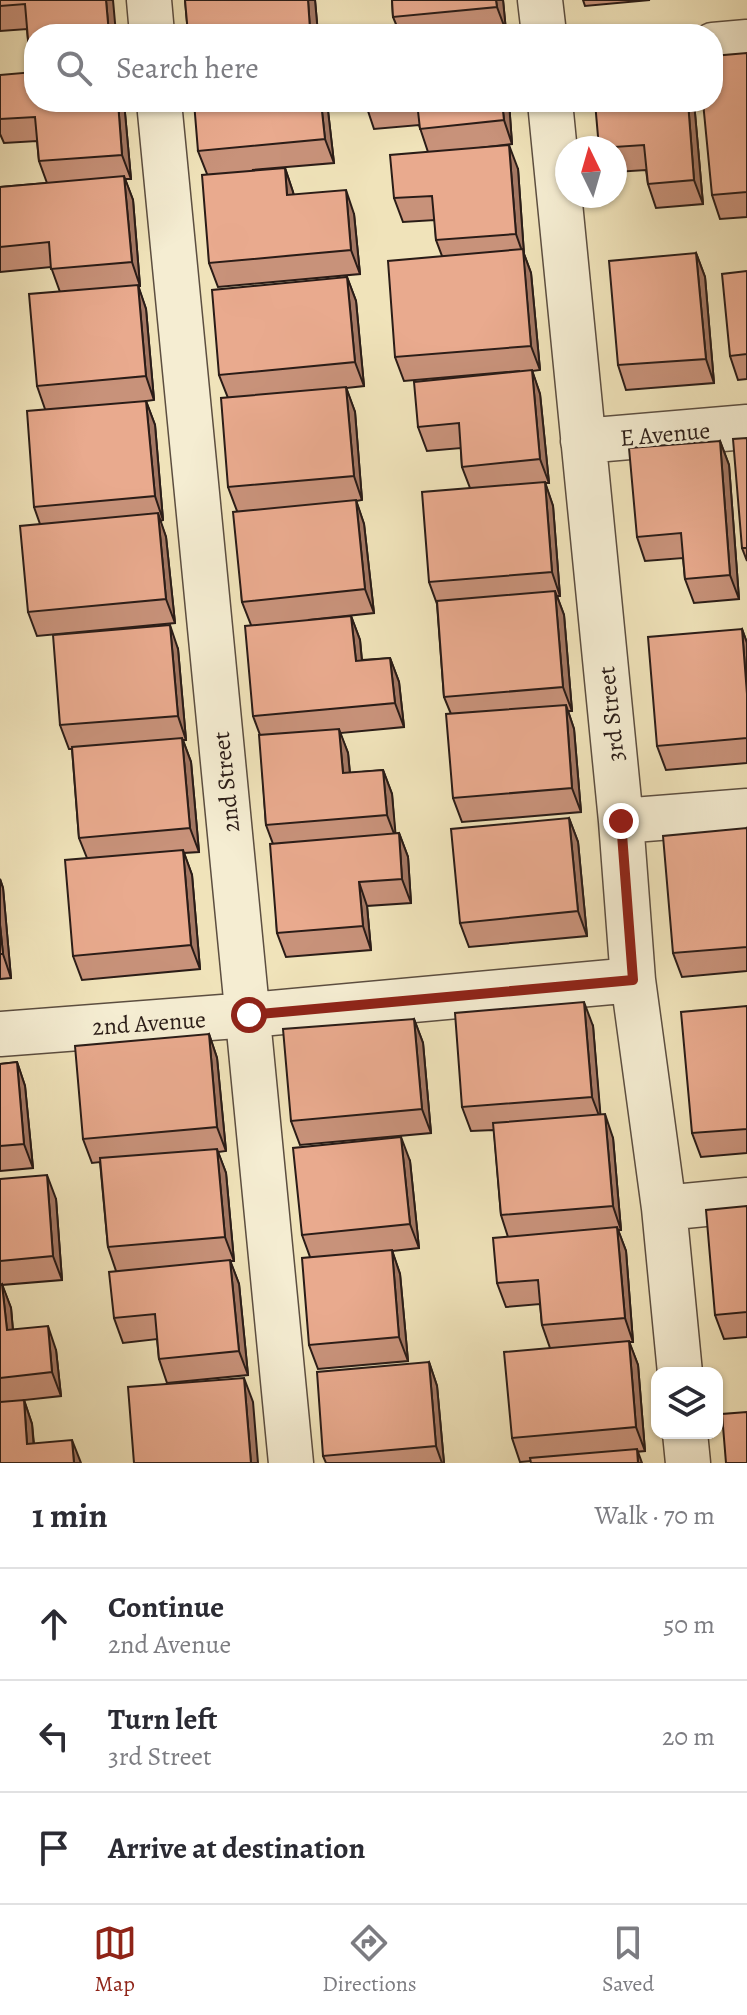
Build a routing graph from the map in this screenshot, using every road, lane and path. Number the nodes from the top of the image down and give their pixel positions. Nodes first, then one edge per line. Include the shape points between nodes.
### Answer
1 (149, 0) edge
2 (540, 0) edge
3 (151, 24) edge
4 (543, 24) edge
5 (747, 42) edge
6 (723, 44) edge
7 (160, 112) edge
8 (551, 112) edge
9 (747, 427) edge
10 (583, 441) junction
11 (747, 811) edge
12 (621, 821) junction
13 (633, 980) junction
14 (249, 1015) junction
15 (0, 1034) edge
16 (747, 1200) edge
17 (664, 1208) junction
18 (679, 1367) edge
19 (686, 1439) edge
20 (291, 1463) edge
21 (688, 1463) edge

1 - 3 street
2 - 4 street
5 - 6 street
7 - 14 street, 2nd Street
8 - 10 street, 3rd Street
9 - 10 street, E Avenue
10 - 12 street, 3rd Street
11 - 12 street
12 - 13 street, 3rd Street
13 - 14 street, 2nd Avenue
13 - 17 street, 3rd Street
14 - 15 street, 2nd Avenue
14 - 20 street, 2nd Street
16 - 17 street
17 - 18 street, 3rd Street
19 - 21 street

